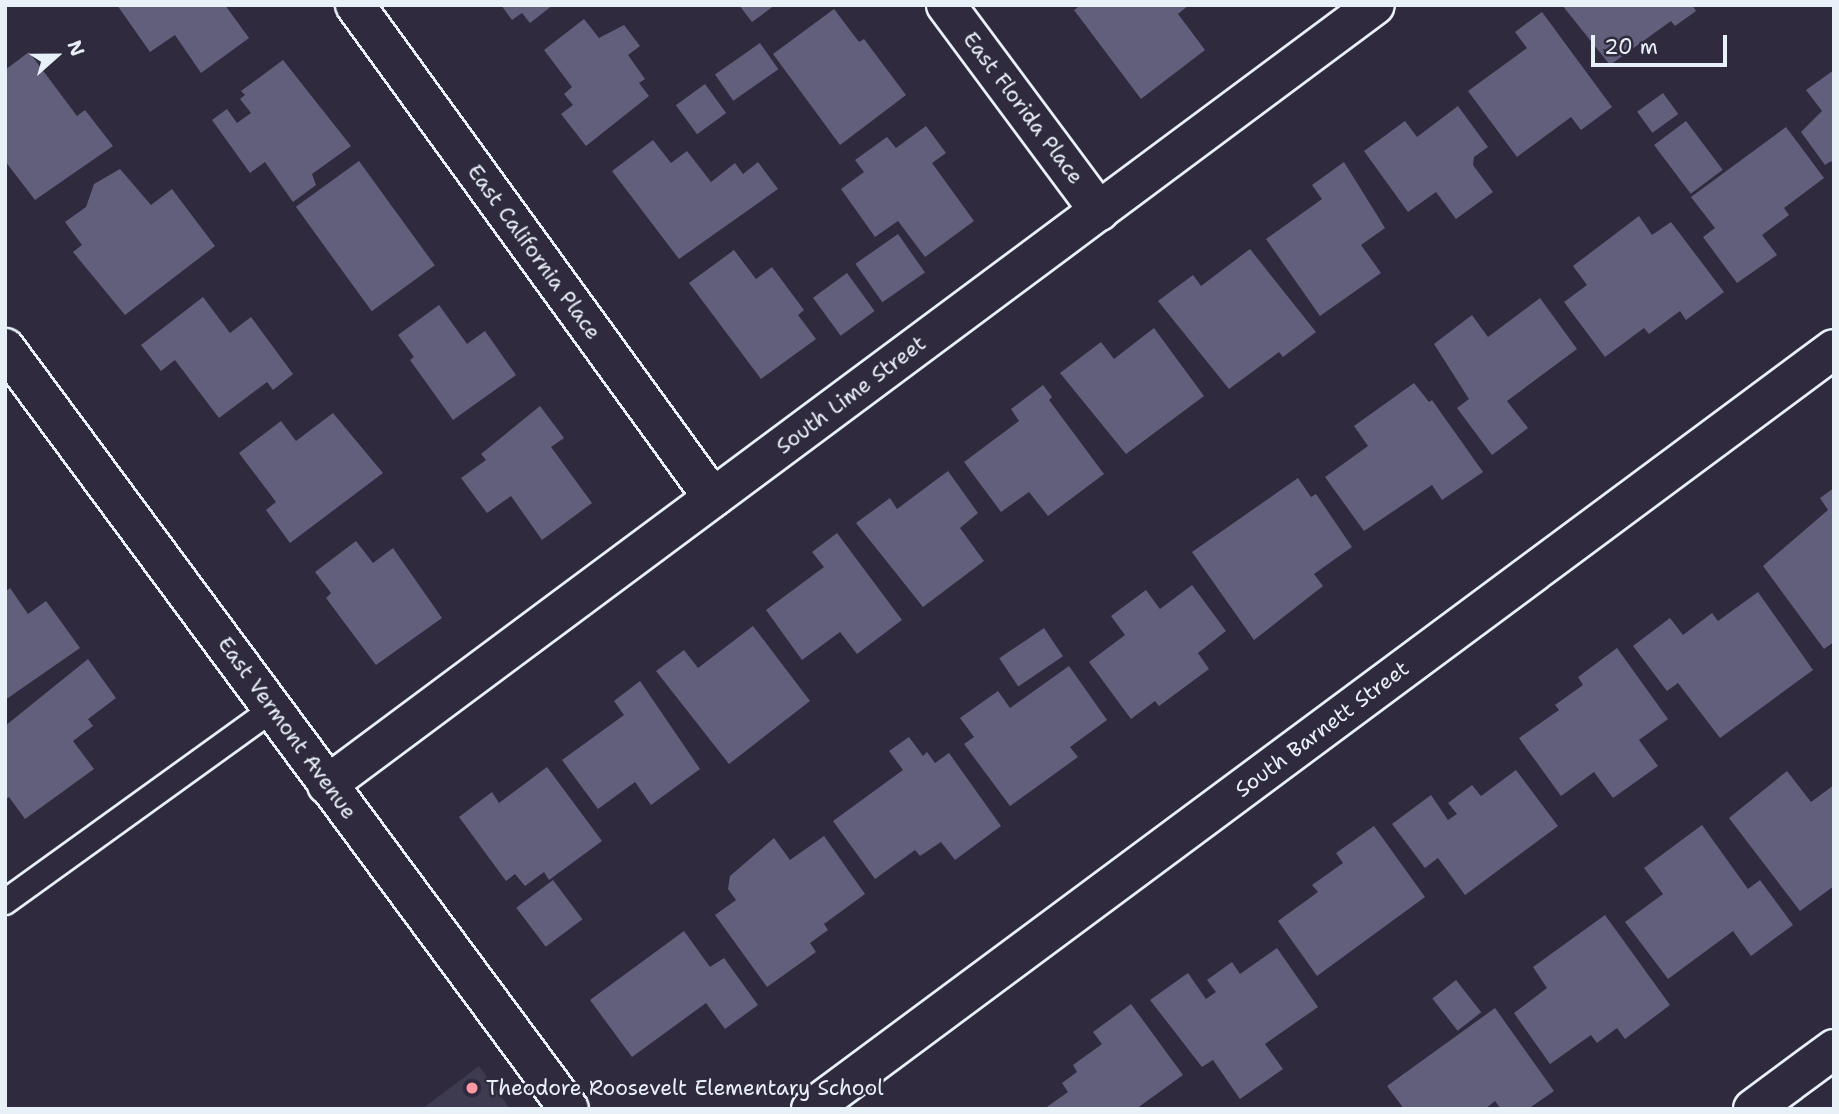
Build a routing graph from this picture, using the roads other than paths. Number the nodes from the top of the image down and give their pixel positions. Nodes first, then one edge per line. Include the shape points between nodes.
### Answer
1 (355, 5) edge
2 (946, 5) edge
3 (1375, 5) edge
4 (1099, 211) junction
5 (5, 348) edge
6 (1834, 349) edge
7 (713, 498) junction
8 (274, 709) junction
9 (327, 785) junction
10 (5, 902) edge
11 (1834, 1049) edge
12 (569, 1109) edge
13 (811, 1109) edge
14 (1753, 1109) edge

1 - 7 street, East California Place
2 - 4 street, East Florida Place
3 - 4 street, South Lime Street
4 - 7 street, South Lime Street
5 - 8 street, East Vermont Avenue
6 - 13 street, South Barnett Street
7 - 9 street, South Lime Street
8 - 9 street, East Vermont Avenue
8 - 10 lane
9 - 12 street, East Vermont Avenue
11 - 14 street

